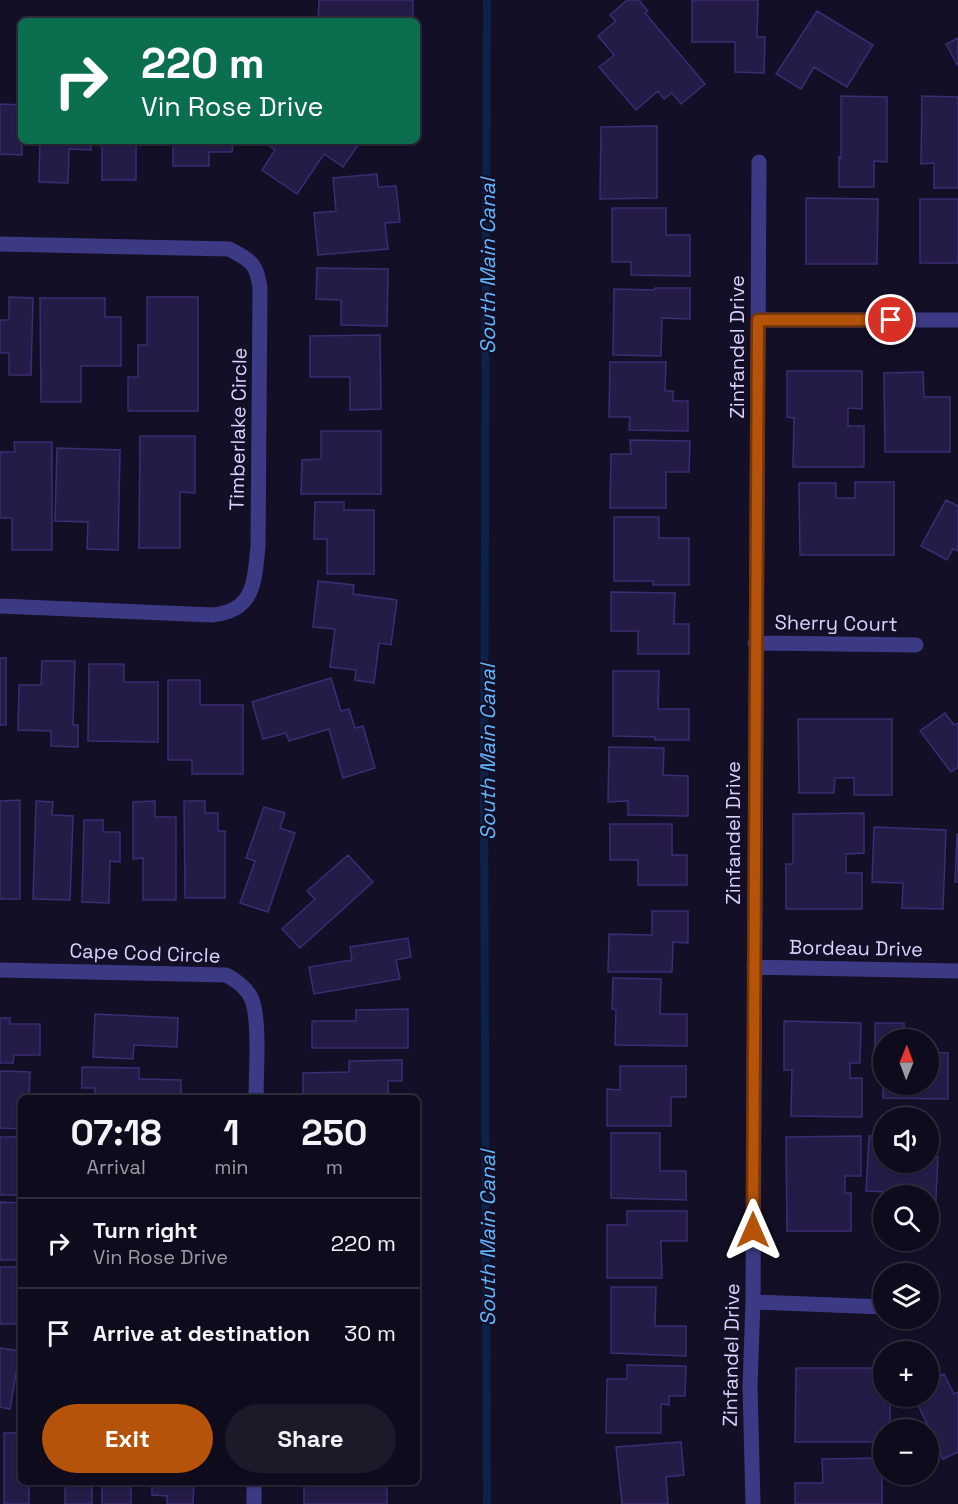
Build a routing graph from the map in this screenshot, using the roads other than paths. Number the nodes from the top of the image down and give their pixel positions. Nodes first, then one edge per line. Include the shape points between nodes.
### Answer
1 (759, 162) dead end
2 (0, 244) edge
3 (758, 320) junction
4 (958, 320) edge
5 (0, 606) edge
6 (755, 643) junction
7 (916, 645) dead end
8 (754, 967) junction
9 (0, 970) edge
10 (958, 971) edge
11 (256, 1095) edge
12 (753, 1302) junction
13 (873, 1307) edge
14 (254, 1485) edge
15 (254, 1504) edge
16 (753, 1504) edge

1 - 3 street, Zinfandel Drive
2 - 5 street, Timberlake Circle via 229,249 249,260 258,273 260,288 258,547 249,596 228,614 212,615
3 - 4 street
3 - 6 street, Zinfandel Drive
6 - 7 street, Sherry Court
6 - 8 street, Zinfandel Drive
8 - 10 street, Bordeau Drive
8 - 12 street, Zinfandel Drive
9 - 11 street, Cape Cod Circle via 226,975 252,998 256,1014
12 - 13 street
12 - 16 street, Zinfandel Drive
14 - 15 street

